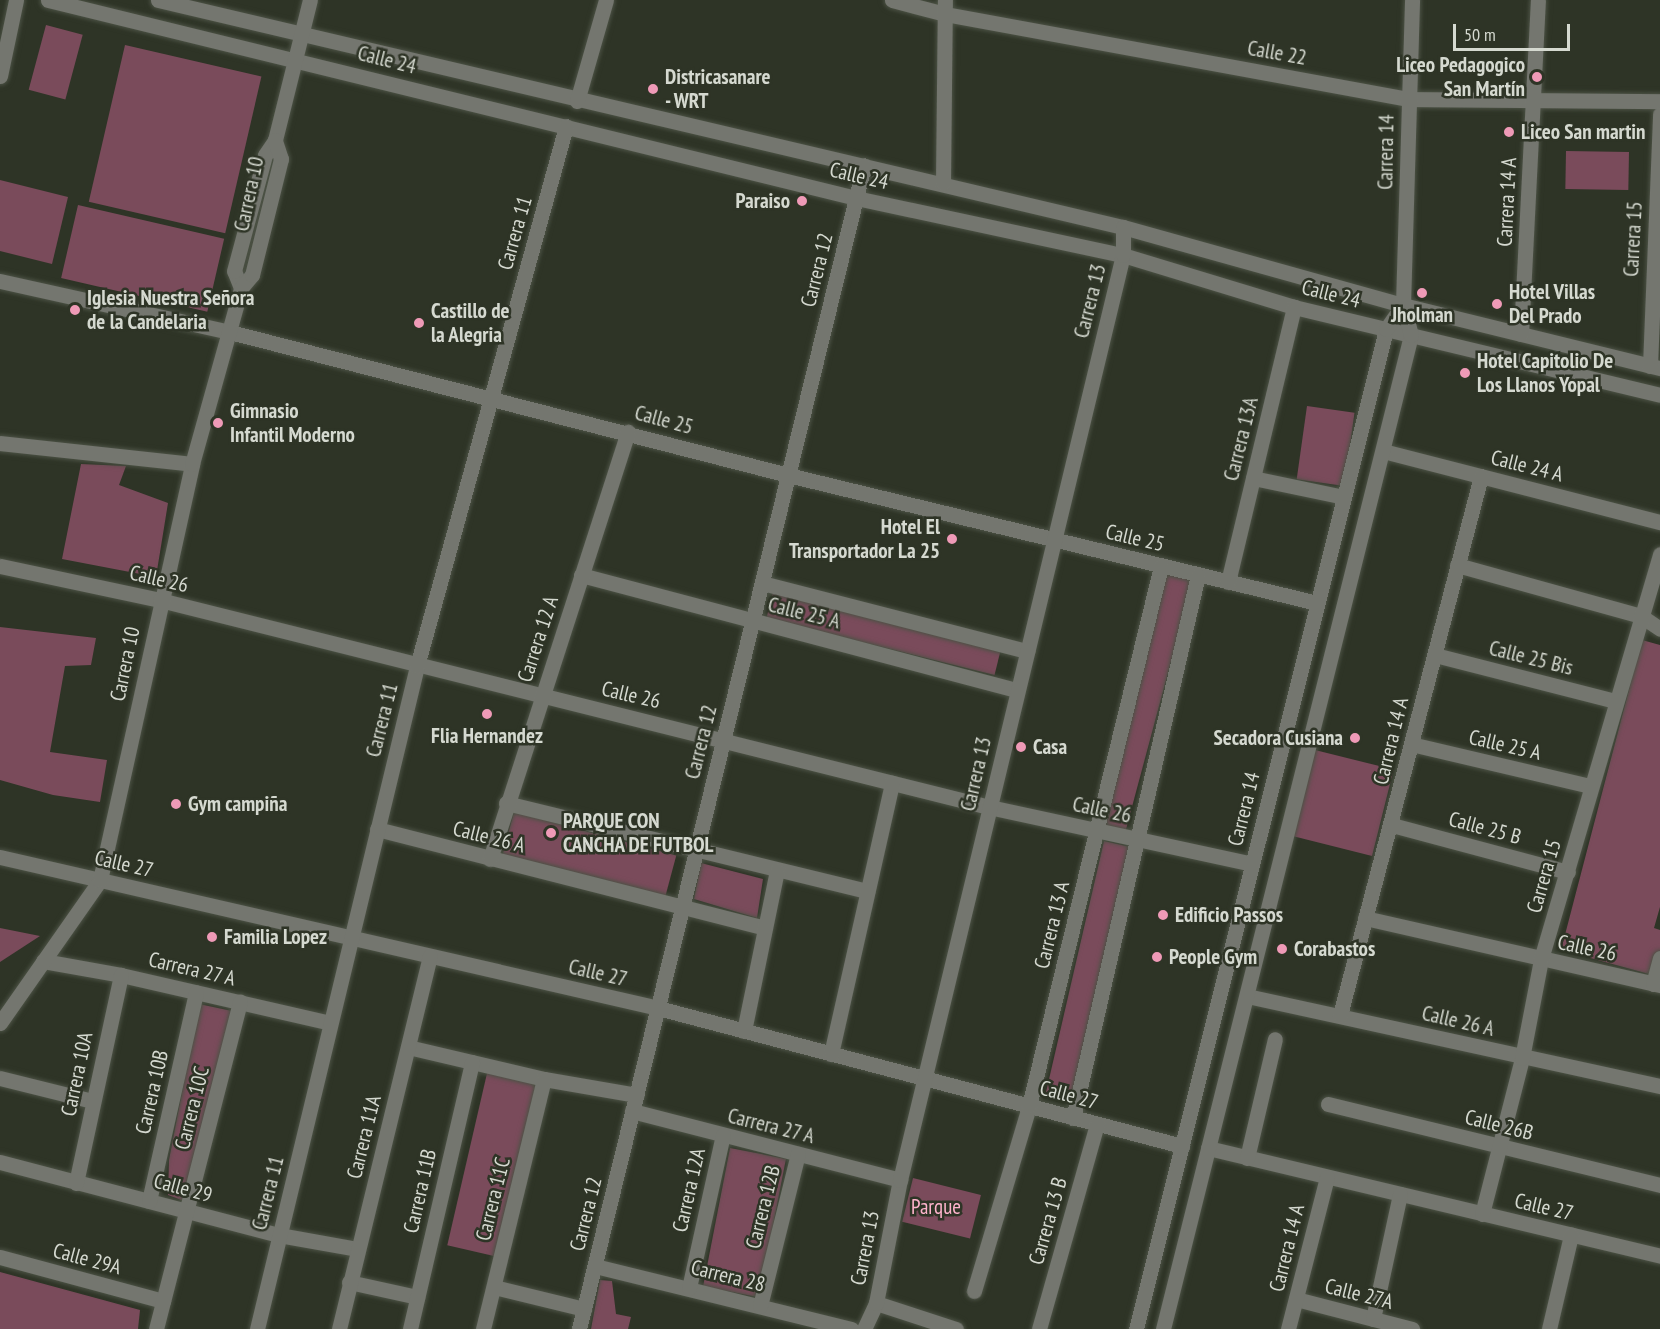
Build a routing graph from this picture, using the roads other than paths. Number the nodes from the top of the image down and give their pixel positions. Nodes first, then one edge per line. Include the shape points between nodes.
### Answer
1 (16, 0) edge
2 (48, 0) edge
3 (158, 0) edge
4 (310, 0) edge
5 (606, 0) edge
6 (892, 0) edge
7 (1412, 0) edge
8 (1538, 0) edge
9 (945, 7) edge
10 (302, 35) junction
11 (297, 59) junction
12 (0, 76) edge
13 (1408, 99) junction
14 (577, 100) junction
15 (1533, 100) junction
16 (1660, 100) edge
17 (1660, 114) edge
18 (566, 126) junction
19 (864, 165) junction
20 (943, 183) junction
21 (856, 198) junction
22 (1123, 227) junction
23 (1123, 255) junction
24 (0, 281) edge
25 (1403, 305) junction
26 (1294, 307) junction
27 (1655, 311) edge
28 (1386, 329) junction
29 (230, 332) junction
30 (1521, 334) junction
31 (1411, 335) junction
32 (1655, 367) edge
33 (1660, 395) edge
34 (491, 398) junction
35 (628, 432) junction
36 (0, 443) edge
37 (1383, 451) junction
38 (192, 464) junction
39 (788, 475) junction
40 (1480, 476) junction
41 (1253, 478) junction
42 (1344, 497) junction
43 (1660, 522) edge
44 (1053, 540) junction
45 (1660, 554) edge
46 (1457, 565) junction
47 (0, 566) edge
48 (1161, 566) junction
49 (581, 575) junction
50 (1198, 575) junction
51 (1228, 582) junction
52 (762, 583) junction
53 (160, 600) junction
54 (1317, 603) junction
55 (1641, 616) junction
56 (752, 622) junction
57 (1660, 629) edge
58 (1027, 651) junction
59 (1435, 655) junction
60 (417, 666) junction
61 (1017, 690) junction
62 (542, 696) junction
63 (1616, 701) junction
64 (724, 739) junction
65 (1411, 744) junction
66 (892, 783) junction
67 (1590, 786) junction
68 (506, 802) junction
69 (989, 807) junction
70 (1392, 825) junction
71 (377, 829) junction
72 (1097, 831) junction
73 (1139, 840) junction
74 (696, 850) junction
75 (0, 857) edge
76 (490, 859) junction
77 (1252, 864) junction
78 (777, 870) junction
79 (1568, 872) junction
80 (100, 880) junction
81 (867, 891) junction
82 (683, 905) junction
83 (1365, 918) junction
84 (765, 928) junction
85 (351, 937) junction
86 (430, 956) junction
87 (1660, 958) edge
88 (1541, 959) junction
89 (43, 961) junction
90 (121, 975) junction
91 (1657, 984) edge
92 (196, 992) junction
93 (1246, 996) junction
94 (240, 1002) junction
95 (658, 1008) junction
96 (1340, 1015) junction
97 (0, 1023) edge
98 (330, 1023) junction
99 (744, 1032) junction
100 (1275, 1039) dead end
101 (408, 1047) junction
102 (831, 1054) junction
103 (1522, 1058) junction
104 (472, 1062) junction
105 (0, 1078) edge
106 (544, 1079) junction
107 (924, 1079) junction
108 (1660, 1086) edge
109 (637, 1095) junction
110 (93, 1101) junction
111 (1328, 1104) dead end
112 (1029, 1106) junction
113 (633, 1111) junction
114 (1073, 1118) junction
115 (1097, 1124) junction
116 (723, 1135) junction
117 (1182, 1146) junction
118 (1208, 1148) junction
119 (1499, 1148) junction
120 (798, 1154) junction
121 (1247, 1158) junction
122 (0, 1162) edge
123 (1327, 1177) junction
124 (900, 1180) junction
125 (76, 1183) junction
126 (1660, 1185) edge
127 (1400, 1194) junction
128 (149, 1201) junction
129 (187, 1211) junction
130 (1482, 1214) junction
131 (279, 1235) junction
132 (1571, 1235) junction
133 (357, 1249) junction
134 (1660, 1256) edge
135 (0, 1257) edge
136 (594, 1266) junction
137 (349, 1282) junction
138 (494, 1287) junction
139 (689, 1288) junction
140 (974, 1291) dead end
141 (417, 1297) junction
142 (1296, 1299) junction
143 (163, 1301) junction
144 (876, 1303) junction
145 (760, 1306) junction
146 (584, 1310) junction
147 (1373, 1319) junction
148 (156, 1329) edge
149 (257, 1329) edge
150 (339, 1329) edge
151 (410, 1329) edge
152 (483, 1329) edge
153 (579, 1329) edge
154 (851, 1329) edge
155 (864, 1329) edge
156 (955, 1329) edge
157 (1039, 1329) edge
158 (1136, 1329) edge
159 (1163, 1329) edge
160 (1288, 1329) edge
161 (1412, 1329) edge
162 (1550, 1329) edge

1 - 12 street
2 - 11 street, Calle 24
3 - 10 street, Calle 24
4 - 10 street, Carrera 10
5 - 14 street
6 - 9 street, Calle 22
7 - 13 street, Carrera 14
8 - 15 street, Carrera 14 A
9 - 13 street, Calle 22
9 - 20 street
10 - 11 street, Carrera 10
10 - 14 street, Calle 24
11 - 18 street, Calle 24
11 - 29 street, Carrera 10 via 276,140 265,155 234,271 241,288
13 - 15 street, Calle 22
13 - 25 street, Carrera 14
14 - 19 street, Calle 24
15 - 16 street, Calle 22
15 - 30 street, Carrera 14 A
17 - 27 street, Carrera 15
18 - 21 street, Calle 24
18 - 34 street, Carrera 11
19 - 20 street, Calle 24
19 - 21 street, Carrera 12
20 - 22 street, Calle 24
21 - 23 street, Calle 24
21 - 39 street, Carrera 12
22 - 23 street, Carrera 13
22 - 25 street, Calle 24
23 - 26 street, Calle 24
23 - 44 street, Carrera 13
24 - 29 street, Calle 25
25 - 28 street, Carrera 14
25 - 30 street, Calle 24
25 - 31 street, Carrera 14
26 - 28 street, Calle 24
26 - 41 street, Carrera 13A
27 - 32 street, Carrera 15
28 - 31 street, Calle 24
28 - 42 street, Carrera 14
29 - 34 street, Calle 25
29 - 38 street, Carrera 10
30 - 32 street, Calle 24
31 - 33 street, Calle 24
31 - 37 street, Carrera 14
34 - 35 street, Calle 25
34 - 60 street, Carrera 11
35 - 39 street, Calle 25
35 - 49 street, Carrera 12 A
36 - 38 street
37 - 40 street, Calle 24 A
37 - 93 street, Carrera 14
38 - 53 street, Carrera 10
39 - 44 street, Calle 25
39 - 52 street, Carrera 12
40 - 43 street, Calle 24 A
40 - 46 street, Carrera 14 A
41 - 42 street
41 - 51 street, Carrera 13A
42 - 54 street, Carrera 14
44 - 48 street, Calle 25
44 - 58 street, Carrera 13
45 - 55 street, Carrera 15
46 - 55 street
46 - 59 street, Carrera 14 A
47 - 53 street, Calle 26
48 - 50 street, Calle 25
48 - 72 street, Carrera 13 A
49 - 56 street, Calle 25 A
49 - 62 street, Carrera 12 A
50 - 51 street, Calle 25
50 - 73 street
51 - 54 street, Calle 25
52 - 56 street, Carrera 12
52 - 58 street, Calle 25 A
53 - 60 street, Calle 26
53 - 80 street, Carrera 10
54 - 77 street, Carrera 14
55 - 57 street
55 - 63 street, Carrera 15
56 - 61 street, Calle 25 A
56 - 64 street, Carrera 12
58 - 61 street, Carrera 13
59 - 63 street, Calle 25 Bis
59 - 65 street, Carrera 14 A
60 - 62 street, Calle 26
60 - 71 street, Carrera 11
61 - 69 street, Carrera 13
62 - 64 street, Calle 26
62 - 68 street, Carrera 12 A
63 - 67 street, Carrera 15
64 - 66 street, Calle 26
64 - 74 street, Carrera 12
65 - 67 street, Calle 25 A
65 - 70 street, Carrera 14 A
66 - 69 street, Calle 26
66 - 81 street
67 - 79 street, Carrera 15
68 - 74 street
68 - 76 street, Carrera 12 A
69 - 72 street, Calle 26
69 - 107 street, Carrera 13
70 - 79 street, Calle 25 B
70 - 83 street, Carrera 14 A
71 - 76 street, Calle 26 A
71 - 85 street, Carrera 11
72 - 73 street, Calle 26
72 - 112 street, Carrera 13 A
73 - 77 street, Calle 26
73 - 114 street
74 - 78 street
74 - 82 street, Carrera 12
75 - 80 street, Calle 27
76 - 82 street, Calle 26 A
77 - 117 street, Carrera 14
78 - 81 street
78 - 84 street
79 - 88 street, Carrera 15
80 - 85 street, Calle 27
80 - 89 street, Carrera 10
81 - 102 street
82 - 84 street, Calle 26 A
82 - 95 street, Carrera 12
83 - 88 street, Calle 26
83 - 96 street, Carrera 14 A
84 - 99 street
85 - 86 street, Calle 27
85 - 98 street, Carrera 11
86 - 95 street, Calle 27
86 - 101 street, Carrera 11A
87 - 91 street
88 - 91 street, Calle 26
88 - 103 street, Carrera 15
89 - 90 street, Carrera 27 A
89 - 97 street, Carrera 10
90 - 92 street, Carrera 27 A
90 - 110 street, Carrera 10A
92 - 94 street, Carrera 27 A
92 - 128 street, Carrera 10B
93 - 96 street, Calle 26 A
93 - 118 street, Carrera 14
94 - 98 street, Carrera 27 A
94 - 129 street, Carrera 10C
95 - 99 street, Calle 27
95 - 109 street, Carrera 12
96 - 103 street, Calle 26 A
98 - 131 street, Carrera 11
99 - 102 street, Calle 27
100 - 121 street
101 - 104 street
101 - 133 street, Carrera 11A
102 - 107 street, Calle 27
103 - 108 street, Calle 26 A
103 - 119 street, Carrera 15
104 - 106 street
104 - 141 street, Carrera 11B
105 - 110 street
106 - 109 street
106 - 138 street, Carrera 11C
107 - 112 street, Calle 27
107 - 124 street, Carrera 13
109 - 113 street, Carrera 12
110 - 125 street, Carrera 10A
111 - 119 street, Calle 26B
112 - 114 street, Calle 27
112 - 140 street, Carrera 13 A
113 - 116 street, Carrera 27 A
113 - 136 street, Carrera 12
114 - 115 street, Calle 27
115 - 117 street, Calle 27
115 - 157 street, Carrera 13 B
116 - 120 street, Carrera 27 A
116 - 139 street, Carrera 12A
117 - 158 street, Carrera 14
118 - 121 street, Calle 27
118 - 159 street, Carrera 14
119 - 126 street, Calle 26B
119 - 130 street, Carrera 15
120 - 124 street, Carrera 27 A
120 - 145 street, Carrera 12B
121 - 123 street, Calle 27
122 - 125 street, Calle 29
123 - 127 street, Calle 27
123 - 142 street, Carrera 14 A
124 - 144 street, Carrera 13
125 - 128 street, Calle 29
127 - 130 street, Calle 27
127 - 147 street
128 - 129 street, Calle 29
129 - 131 street, Calle 29
129 - 143 street, Carrera 10C
130 - 132 street, Calle 27
131 - 133 street, Calle 29
131 - 149 street, Carrera 11
132 - 134 street, Calle 27
132 - 162 street
133 - 137 street, Carrera 11A
135 - 143 street, Calle 29A
136 - 139 street, Carrera 28
136 - 146 street, Carrera 12
137 - 141 street
137 - 150 street, Carrera 11A
138 - 146 street
138 - 152 street, Carrera 11C
139 - 145 street, Carrera 28
141 - 151 street, Carrera 11B
142 - 147 street, Calle 27A
142 - 160 street, Carrera 14 A
143 - 148 street, Carrera 10C
144 - 155 street, Carrera 13
144 - 156 street
145 - 154 street, Carrera 28
146 - 153 street, Carrera 12
147 - 161 street, Calle 27A

